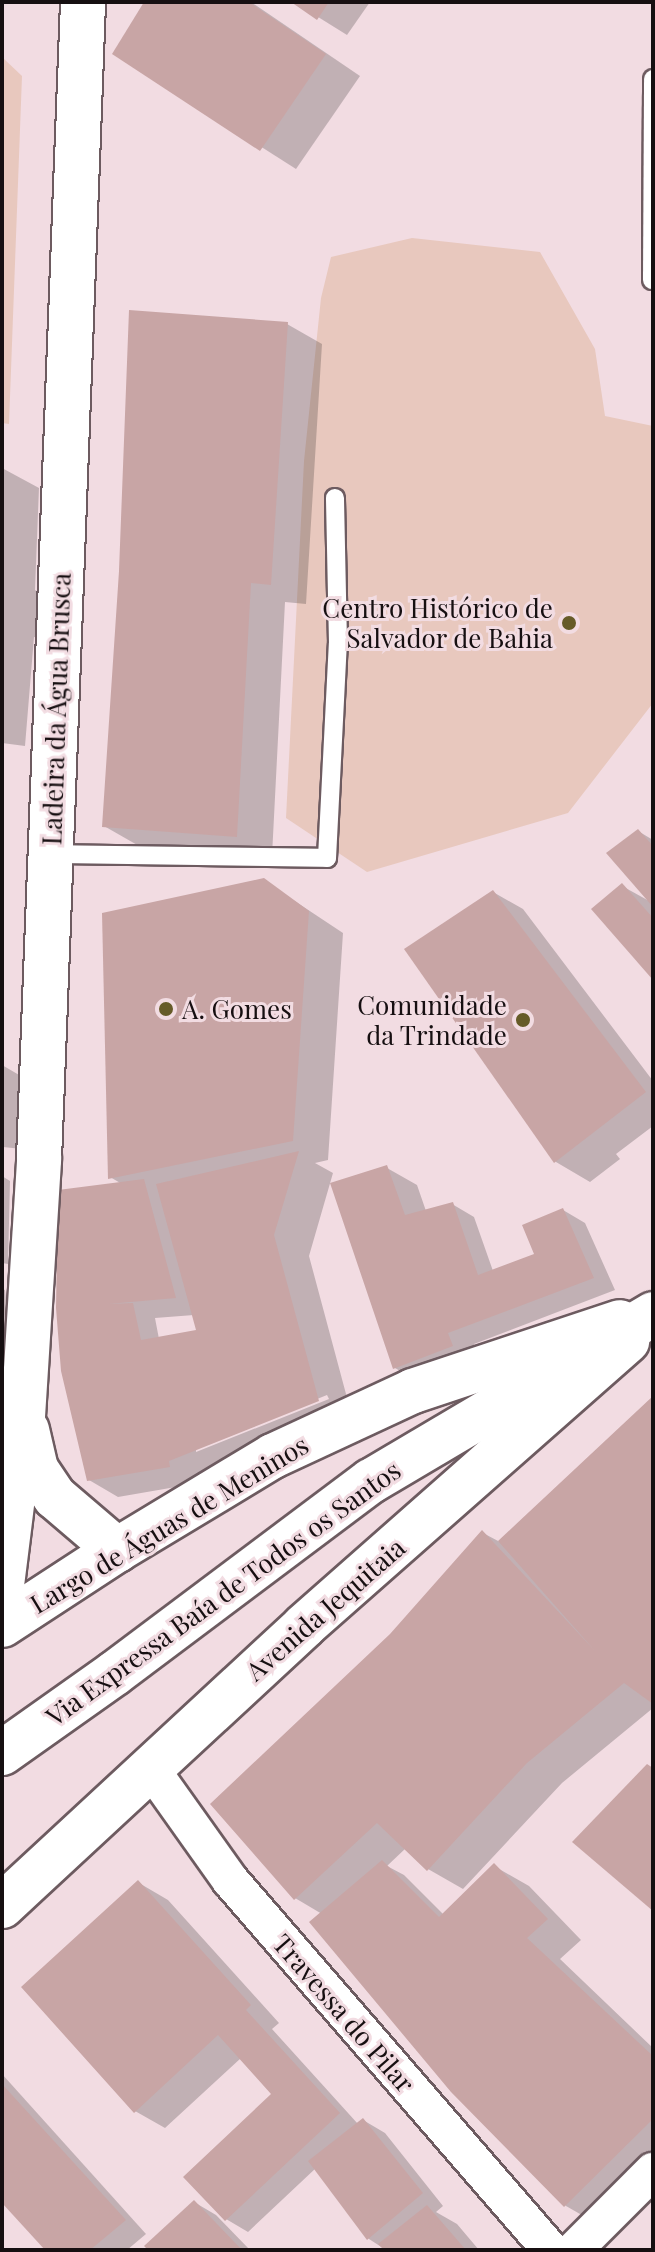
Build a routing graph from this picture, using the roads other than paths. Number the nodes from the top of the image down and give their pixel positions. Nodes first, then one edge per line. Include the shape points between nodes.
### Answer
1 (83, 2) edge
2 (653, 79) edge
3 (652, 280) edge
4 (335, 498) dead end
5 (50, 854) junction
6 (653, 1314) edge
7 (23, 1416) junction
8 (117, 1550) junction
9 (2, 1585) edge
10 (2, 1625) edge
11 (2, 1753) edge
12 (149, 1766) junction
13 (2, 1906) edge
14 (653, 2171) edge
15 (551, 2250) edge
16 (574, 2250) edge

1 - 5 main road, Ladeira da Água Brusca
2 - 3 lane
4 - 5 lane via 338,643 327,858
5 - 7 main road, Ladeira da Água Brusca
6 - 8 main road, Largo de Águas de Meninos via 365,1411 273,1456
6 - 11 main road, Via Expressa Baía de Todos os Santos via 371,1481
6 - 12 main road, Avenida Jequitaia
7 - 8 main road, Ladeira da Água Brusca via 36,1469 55,1497
7 - 9 main road, Ladeira da Água Brusca
8 - 10 main road, Largo de Águas de Meninos
12 - 13 main road, Avenida Jequitaia
12 - 15 street, Travessa do Pilar via 230,1880
14 - 16 street

